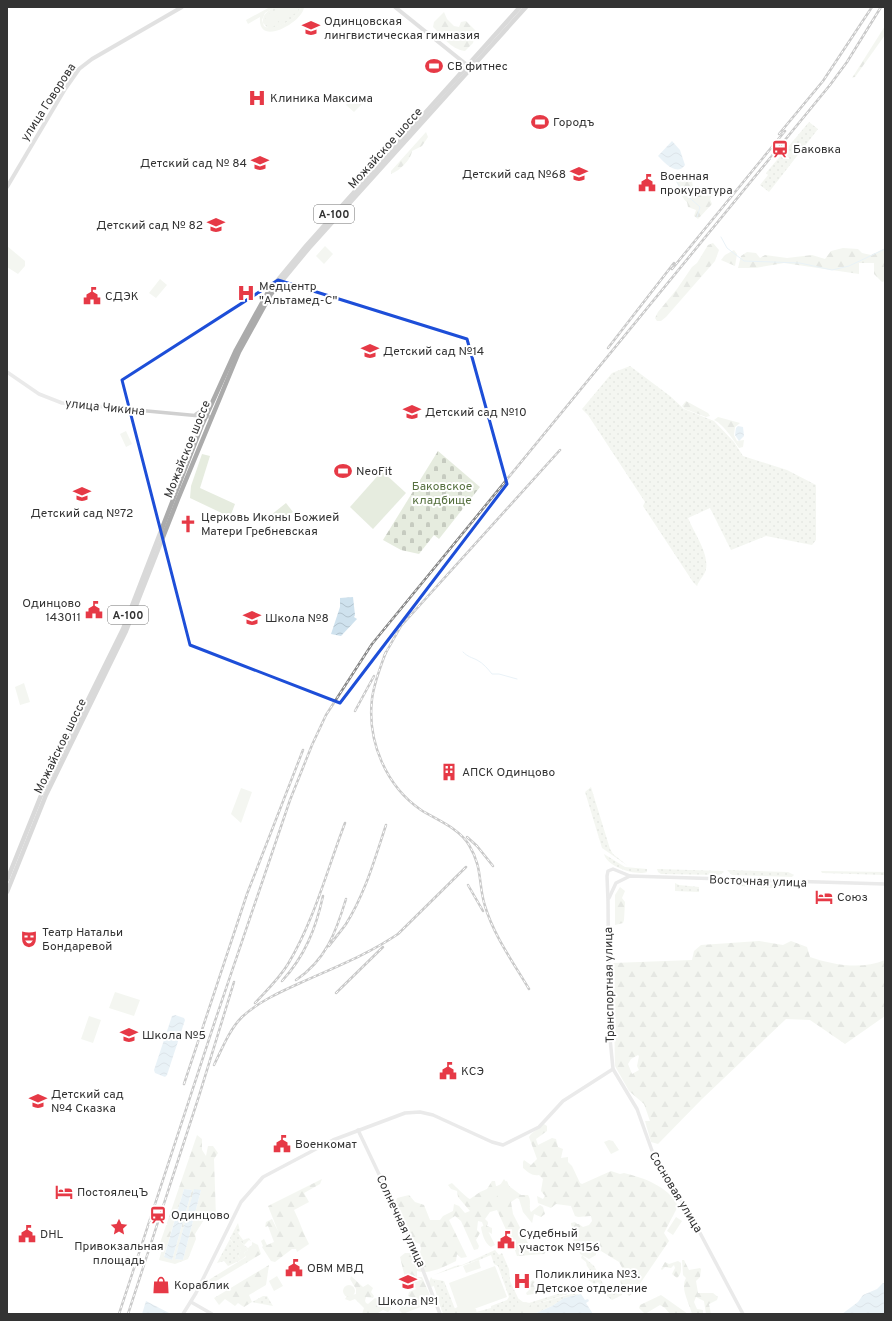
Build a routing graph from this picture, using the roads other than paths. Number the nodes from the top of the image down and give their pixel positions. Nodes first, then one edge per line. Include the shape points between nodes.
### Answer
1 (182, 7) edge
2 (395, 7) edge
3 (520, 7) edge
4 (526, 7) edge
5 (470, 66) junction
6 (7, 187) edge
7 (7, 372) edge
8 (212, 404) junction
9 (195, 415) junction
10 (209, 416) junction
11 (619, 871) junction
12 (630, 876) junction
13 (607, 878) junction
14 (7, 880) edge
15 (618, 881) junction
16 (885, 884) edge
17 (7, 892) edge
18 (608, 901) junction
19 (613, 1069) junction
20 (358, 1130) junction
21 (191, 1302) junction
22 (183, 1314) edge
23 (212, 1314) edge
24 (440, 1314) edge
25 (743, 1314) edge

1 - 6 main road, улица Говорова via 79,69
2 - 5 main road
3 - 5 main road, А-100
4 - 5 main road, А-100
5 - 8 main road, Можайское шоссе / А-100 via 279,278 250,323
5 - 10 main road, Можайское шоссе / А-100 via 278,284 242,346
7 - 9 street, улица Чикина via 39,394 62,403
8 - 9 street
8 - 10 main road, Можайское шоссе / А-100
9 - 10 street, улица Чикина
10 - 14 main road, Можайское шоссе / А-100 via 122,629 42,793
10 - 17 main road, Можайское шоссе / А-100 via 126,631 46,795
11 - 12 street, Восточная улица
11 - 13 street via 610,870
11 - 15 street via 621,876
12 - 15 street, Восточная улица
12 - 16 street, Восточная улица
13 - 15 street via 611,882
13 - 18 street, Транспортная улица
15 - 18 street
18 - 19 street, Транспортная улица via 609,1028
19 - 20 street via 563,1101 538,1127 503,1145 442,1118 420,1112 405,1113
19 - 25 street, Сосновая улица via 637,1109 654,1159 691,1216
20 - 21 street via 260,1179 241,1202
20 - 24 street, Солнечная улица via 415,1250
21 - 22 street
21 - 23 street

